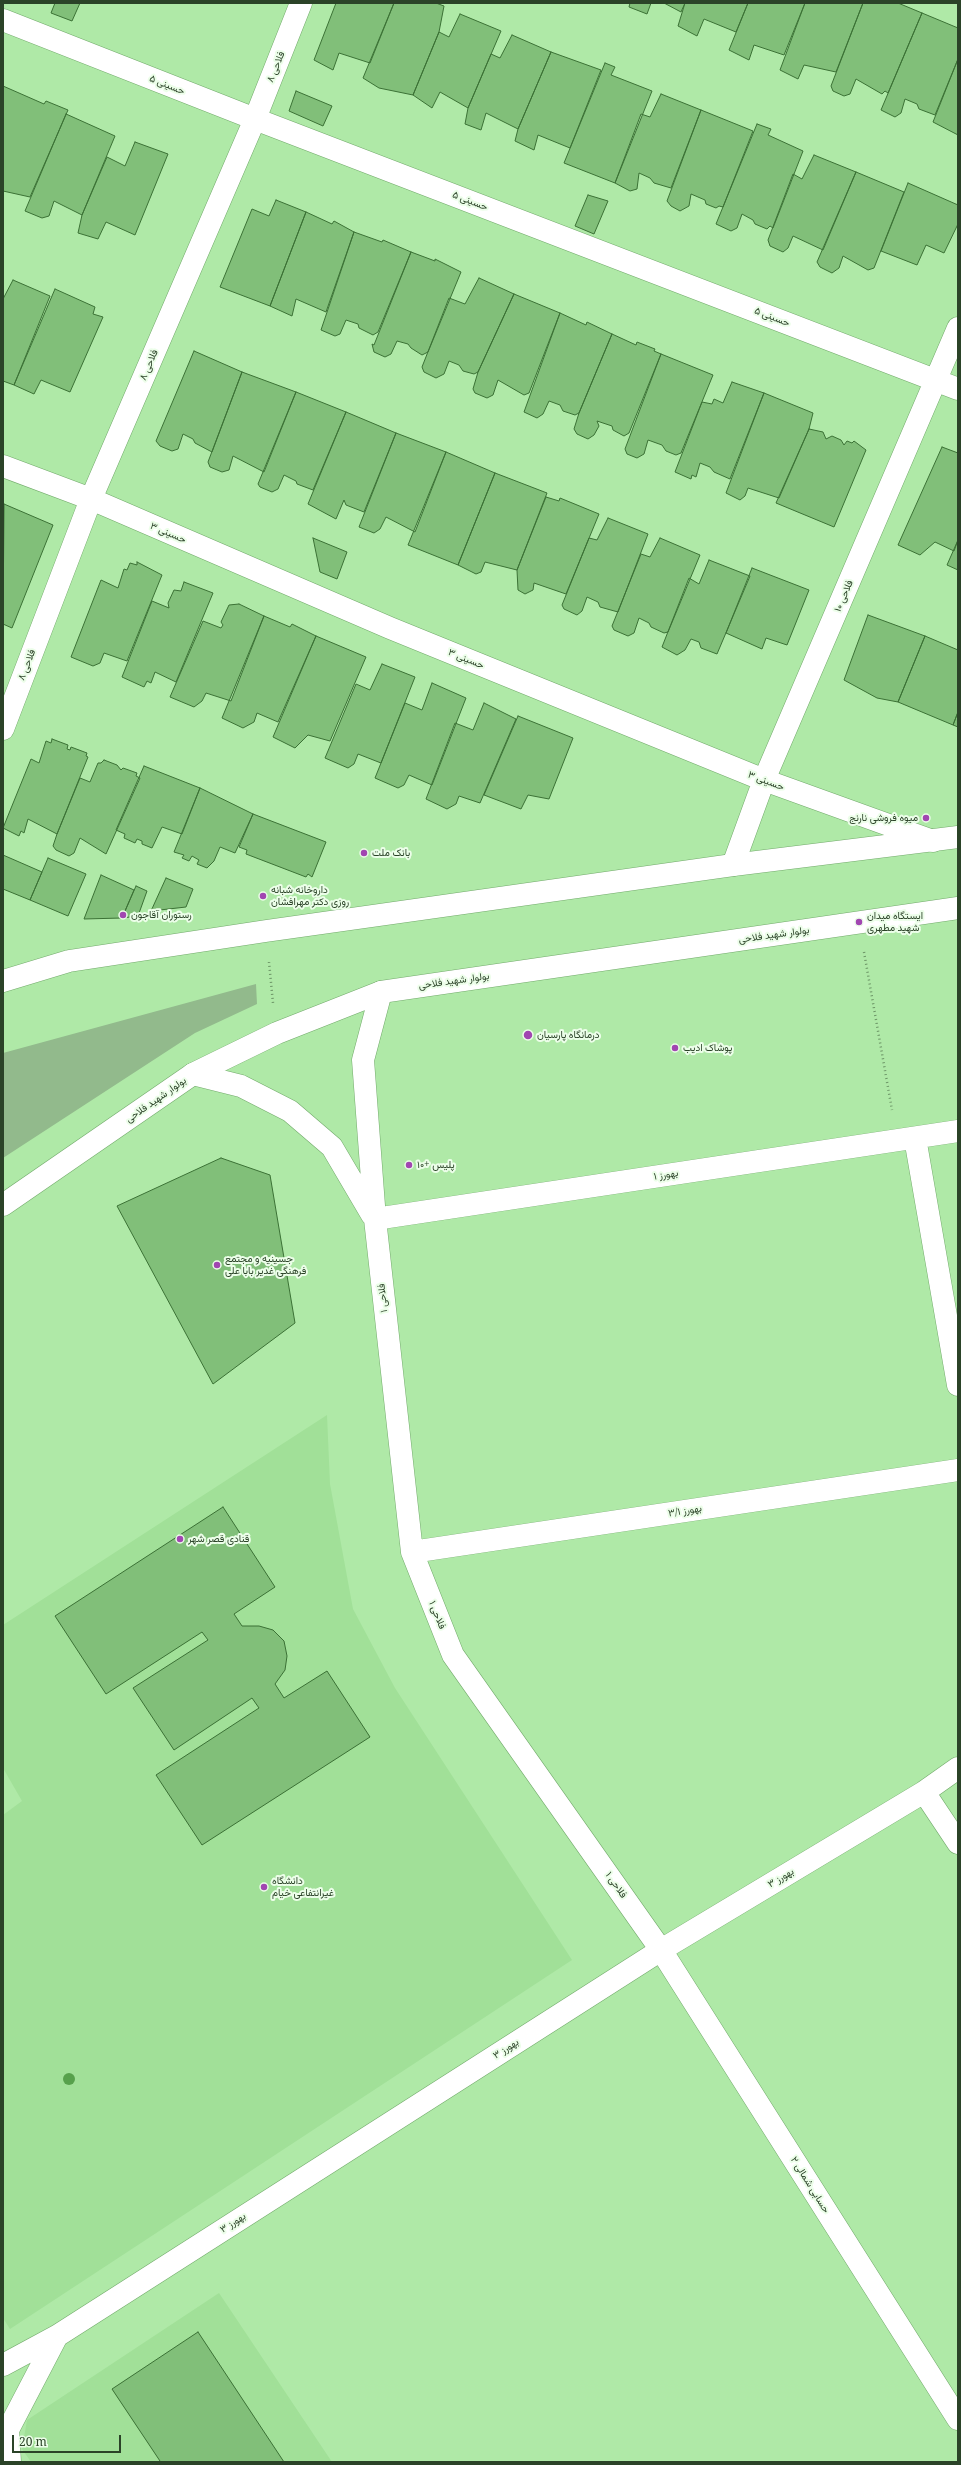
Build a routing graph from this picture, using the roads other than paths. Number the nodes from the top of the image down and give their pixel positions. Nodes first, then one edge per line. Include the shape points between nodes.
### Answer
1 (301, 3) edge
2 (3, 20) edge
3 (255, 119) junction
4 (958, 328) edge
5 (937, 380) junction
6 (958, 389) edge
7 (3, 466) edge
8 (91, 500) junction
9 (3, 729) edge
10 (764, 780) junction
11 (958, 837) edge
12 (933, 841) junction
13 (733, 865) junction
14 (958, 908) edge
15 (3, 981) edge
16 (382, 992) junction
17 (193, 1074) junction
18 (958, 1131) edge
19 (906, 1139) junction
20 (3, 1205) edge
21 (375, 1219) junction
22 (958, 1385) edge
23 (958, 1470) edge
24 (412, 1552) junction
25 (958, 1768) edge
26 (924, 1792) junction
27 (958, 1843) edge
28 (661, 1950) junction
29 (57, 2336) junction
30 (3, 2365) edge
31 (958, 2419) edge
32 (10, 2462) edge

1 - 3 street, فلاحی ۸
2 - 3 street, حسینی ۵
3 - 5 street, حسینی ۵
3 - 8 street, فلاحی ۸
4 - 5 street, فلاحی ۱۰
5 - 6 street, حسینی ۵
5 - 10 street, فلاحی ۱۰
7 - 8 street, حسینی ۳
8 - 9 street, فلاحی ۸
8 - 10 street, حسینی ۳ via 390,628
10 - 12 street, حسینی ۳
10 - 13 street, فلاحی ۱۰
11 - 12 street
12 - 13 street
13 - 15 street via 70,961
14 - 16 street, بولوار شهید فلاحی
16 - 17 street, بولوار شهید فلاحی via 277,1033
16 - 21 street, فلاحی ۱ via 363,1060
17 - 20 street, بولوار شهید فلاحی
17 - 21 street, فلاحی ۱ via 241,1086 290,1111 332,1147
18 - 19 street, بهورز ۱
19 - 21 street, بهورز ۱
19 - 22 street
21 - 24 street, فلاحی ۱
23 - 24 street, بهورز ۳/۱
24 - 28 street, فلاحی ۱ via 453,1655
25 - 26 street, بهورز ۳
26 - 27 street
26 - 28 street, بهورز ۳
28 - 29 street, بهورز ۳
28 - 31 street, حسابی شمالی ۲
29 - 30 street, بهورز ۳
29 - 32 street via 8,2430

